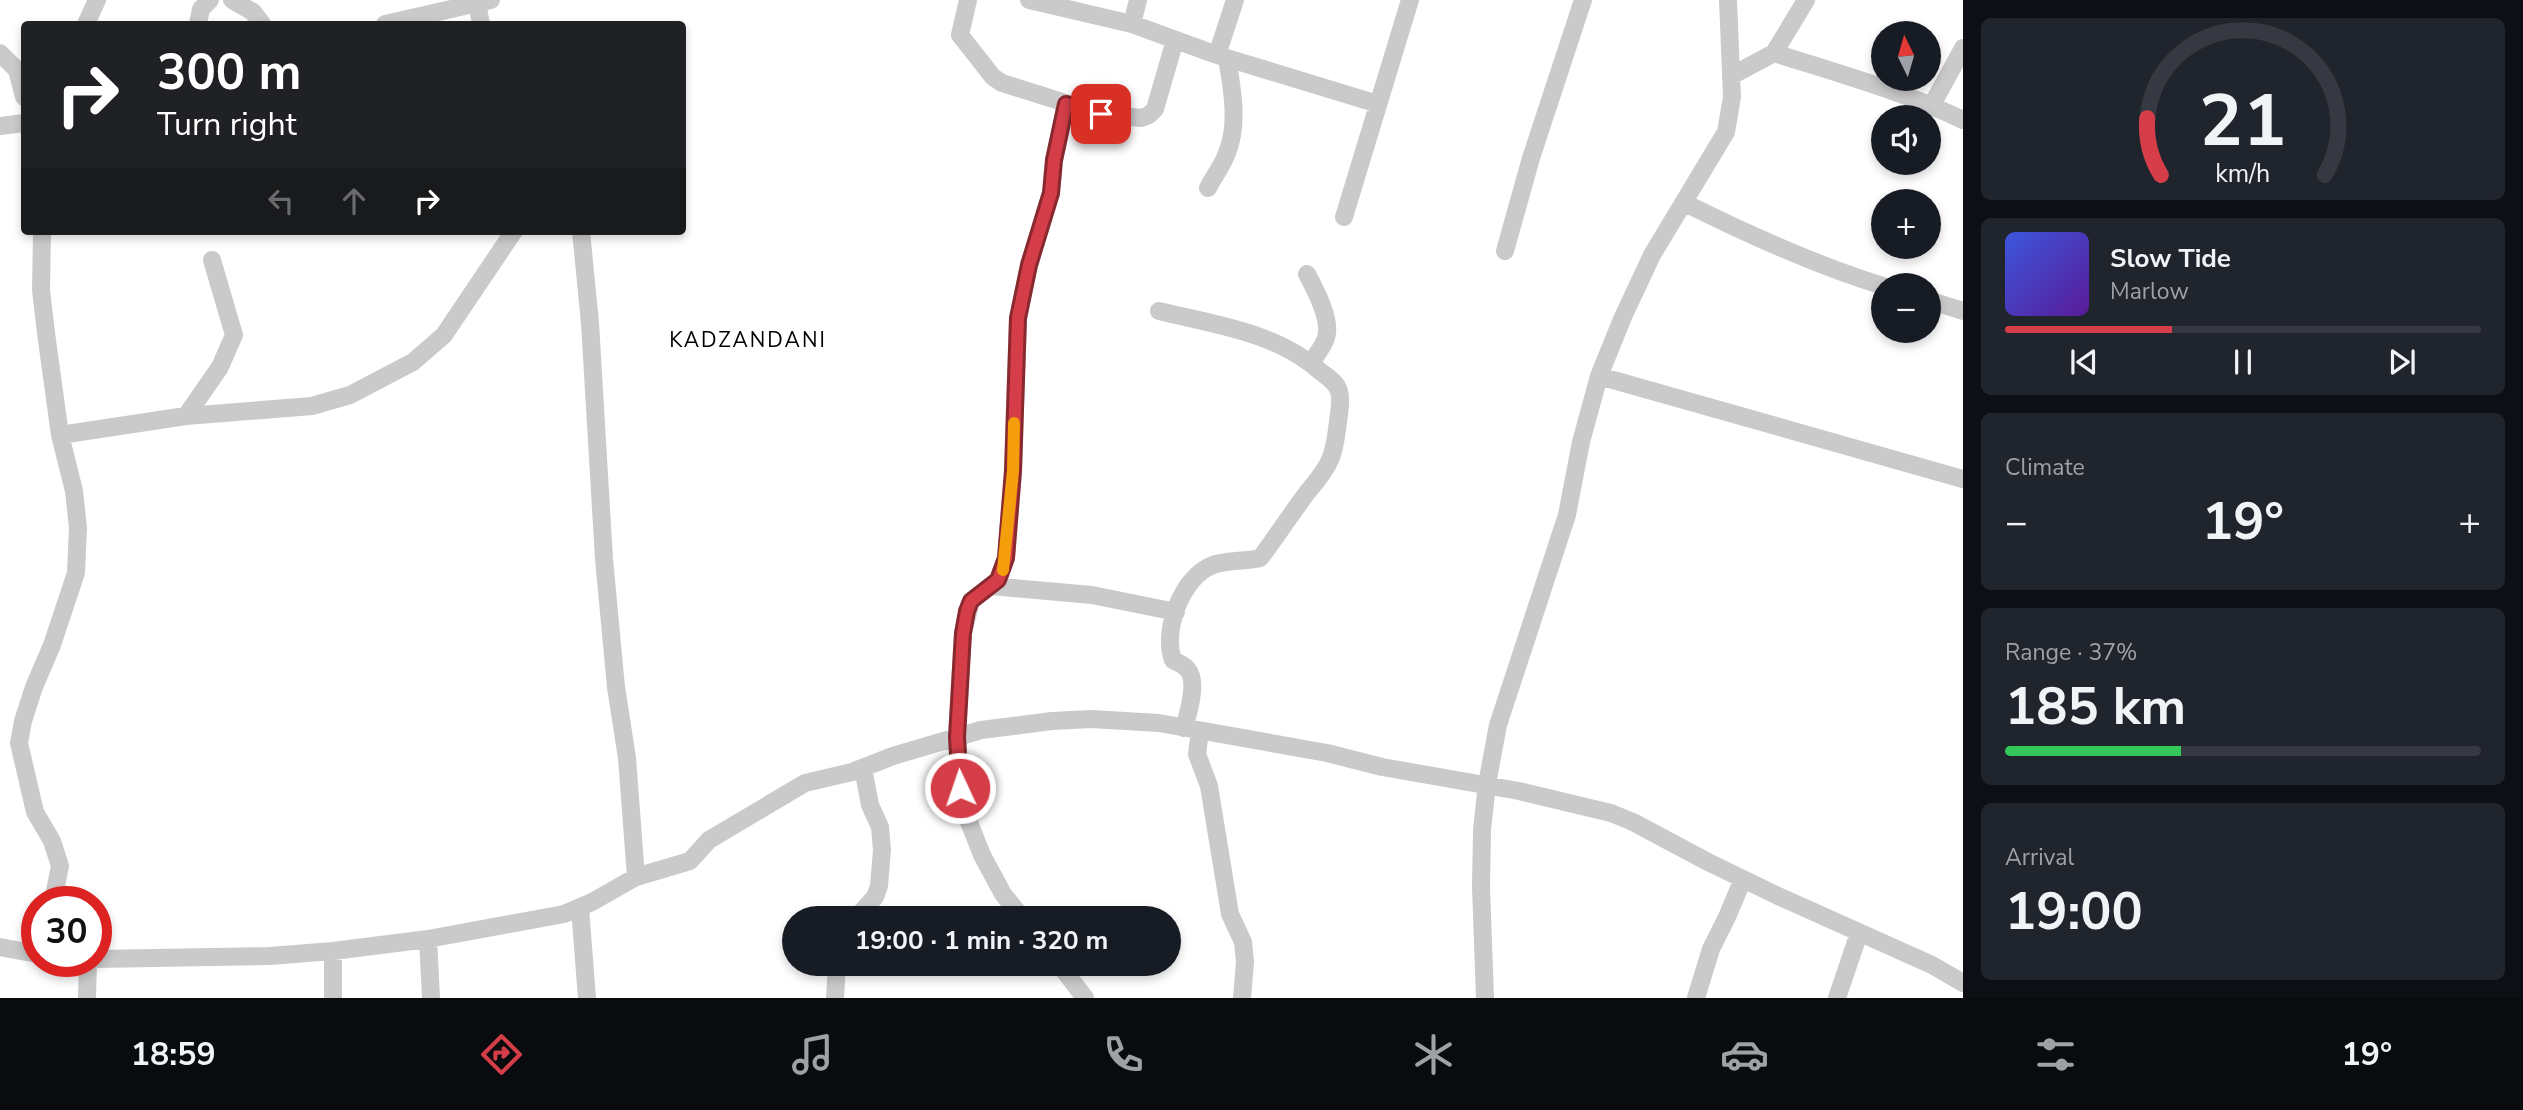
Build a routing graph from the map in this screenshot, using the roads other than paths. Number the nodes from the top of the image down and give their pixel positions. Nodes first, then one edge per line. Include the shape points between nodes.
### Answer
1 (97, 0) edge
2 (210, 0) edge
3 (232, 0) edge
4 (968, 0) edge
5 (1029, 0) edge
6 (1138, 0) edge
7 (1235, 0) edge
8 (1410, 0) edge
9 (1583, 0) edge
10 (1728, 0) edge
11 (1806, 0) edge
12 (484, 2) edge
13 (428, 7) edge
14 (87, 21) edge
15 (199, 21) edge
16 (260, 21) edge
17 (393, 21) edge
18 (481, 21) edge
19 (1132, 24) junction
20 (1175, 40) junction
21 (1963, 48) edge
22 (0, 53) edge
23 (1774, 53) junction
24 (1222, 57) junction
25 (1731, 76) junction
26 (21, 85) edge
27 (1066, 104) junction
28 (1378, 104) junction
29 (1932, 105) joint
30 (1941, 109) edge
31 (1963, 120) edge
32 (21, 123) edge
33 (0, 126) edge
34 (1208, 188) dead end
35 (1685, 203) junction
36 (1344, 217) dead end
37 (41, 235) edge
38 (511, 235) edge
39 (581, 235) edge
40 (1505, 251) dead end
41 (212, 260) dead end
42 (1307, 274) dead end
43 (1871, 282) edge
44 (1941, 304) edge
45 (1159, 311) dead end
46 (1963, 311) edge
47 (1311, 363) junction
48 (1600, 376) junction
49 (187, 416) junction
50 (60, 435) junction
51 (1963, 479) edge
52 (991, 586) junction
53 (1175, 612) junction
54 (1192, 729) junction
55 (957, 737) junction
56 (863, 768) junction
57 (1487, 785) junction
58 (636, 877) junction
59 (1743, 878) junction
60 (56, 886) edge
61 (867, 906) edge
62 (1013, 906) edge
63 (580, 908) junction
64 (1859, 933) junction
65 (428, 939) junction
66 (0, 947) edge
67 (21, 951) edge
68 (333, 951) junction
69 (112, 959) edge
70 (836, 976) edge
71 (1068, 976) edge
72 (88, 977) edge
73 (1963, 982) edge
74 (87, 998) edge
75 (333, 998) edge
76 (431, 998) edge
77 (587, 998) edge
78 (835, 998) edge
79 (1085, 998) edge
80 (1242, 998) edge
81 (1485, 998) edge
82 (1696, 998) edge
83 (1838, 998) edge

1 - 14 street
2 - 15 street via 201,9
3 - 16 street
4 - 27 street via 960,34 993,77
5 - 19 street
6 - 19 street
7 - 24 street
8 - 28 street
9 - 40 street
10 - 25 street
11 - 23 street
12 - 13 street
12 - 18 street
13 - 17 street
19 - 20 street
20 - 24 street
20 - 27 street via 1155,109 1149,115 1101,114
21 - 29 street
22 - 26 street via 17,70
23 - 25 street
23 - 29 street
24 - 28 street
24 - 34 street via 1233,104 1232,135
25 - 35 street via 1726,132
27 - 52 street via 1051,193 1018,318 1006,558
28 - 36 street
30 - 31 street
32 - 33 street
35 - 43 street
35 - 48 street via 1652,255
37 - 50 street via 41,290
38 - 49 street via 444,335 387,378 312,406
39 - 58 street via 605,572
41 - 49 street via 234,335 220,368
42 - 47 street via 1321,299 1327,333
44 - 46 street
45 - 47 street via 1237,328 1288,347
47 - 53 street via 1340,394 1331,461 1263,555 1208,567 1186,586
48 - 51 street
48 - 57 street via 1566,515 1498,725
49 - 50 street
50 - 60 street via 74,491 76,573 34,687 19,743 35,812 60,866
52 - 53 street via 1092,595
52 - 55 street via 971,601 967,611
53 - 54 street via 1170,652 1189,670
54 - 55 street via 1134,721 1052,721 993,727
54 - 57 street
54 - 80 street via 1209,786 1230,914 1244,942
55 - 56 street
55 - 62 street via 960,788 974,839
56 - 58 street via 800,786 709,840 690,861
56 - 61 street via 882,850 879,886
57 - 59 street via 1611,813
57 - 81 street via 1481,887
58 - 63 street
59 - 64 street
59 - 82 street via 1711,949
63 - 65 street
63 - 77 street
64 - 73 street
64 - 83 street
65 - 68 street
65 - 76 street
66 - 67 street
68 - 69 street
68 - 75 street
70 - 78 street
71 - 79 street
72 - 74 street

